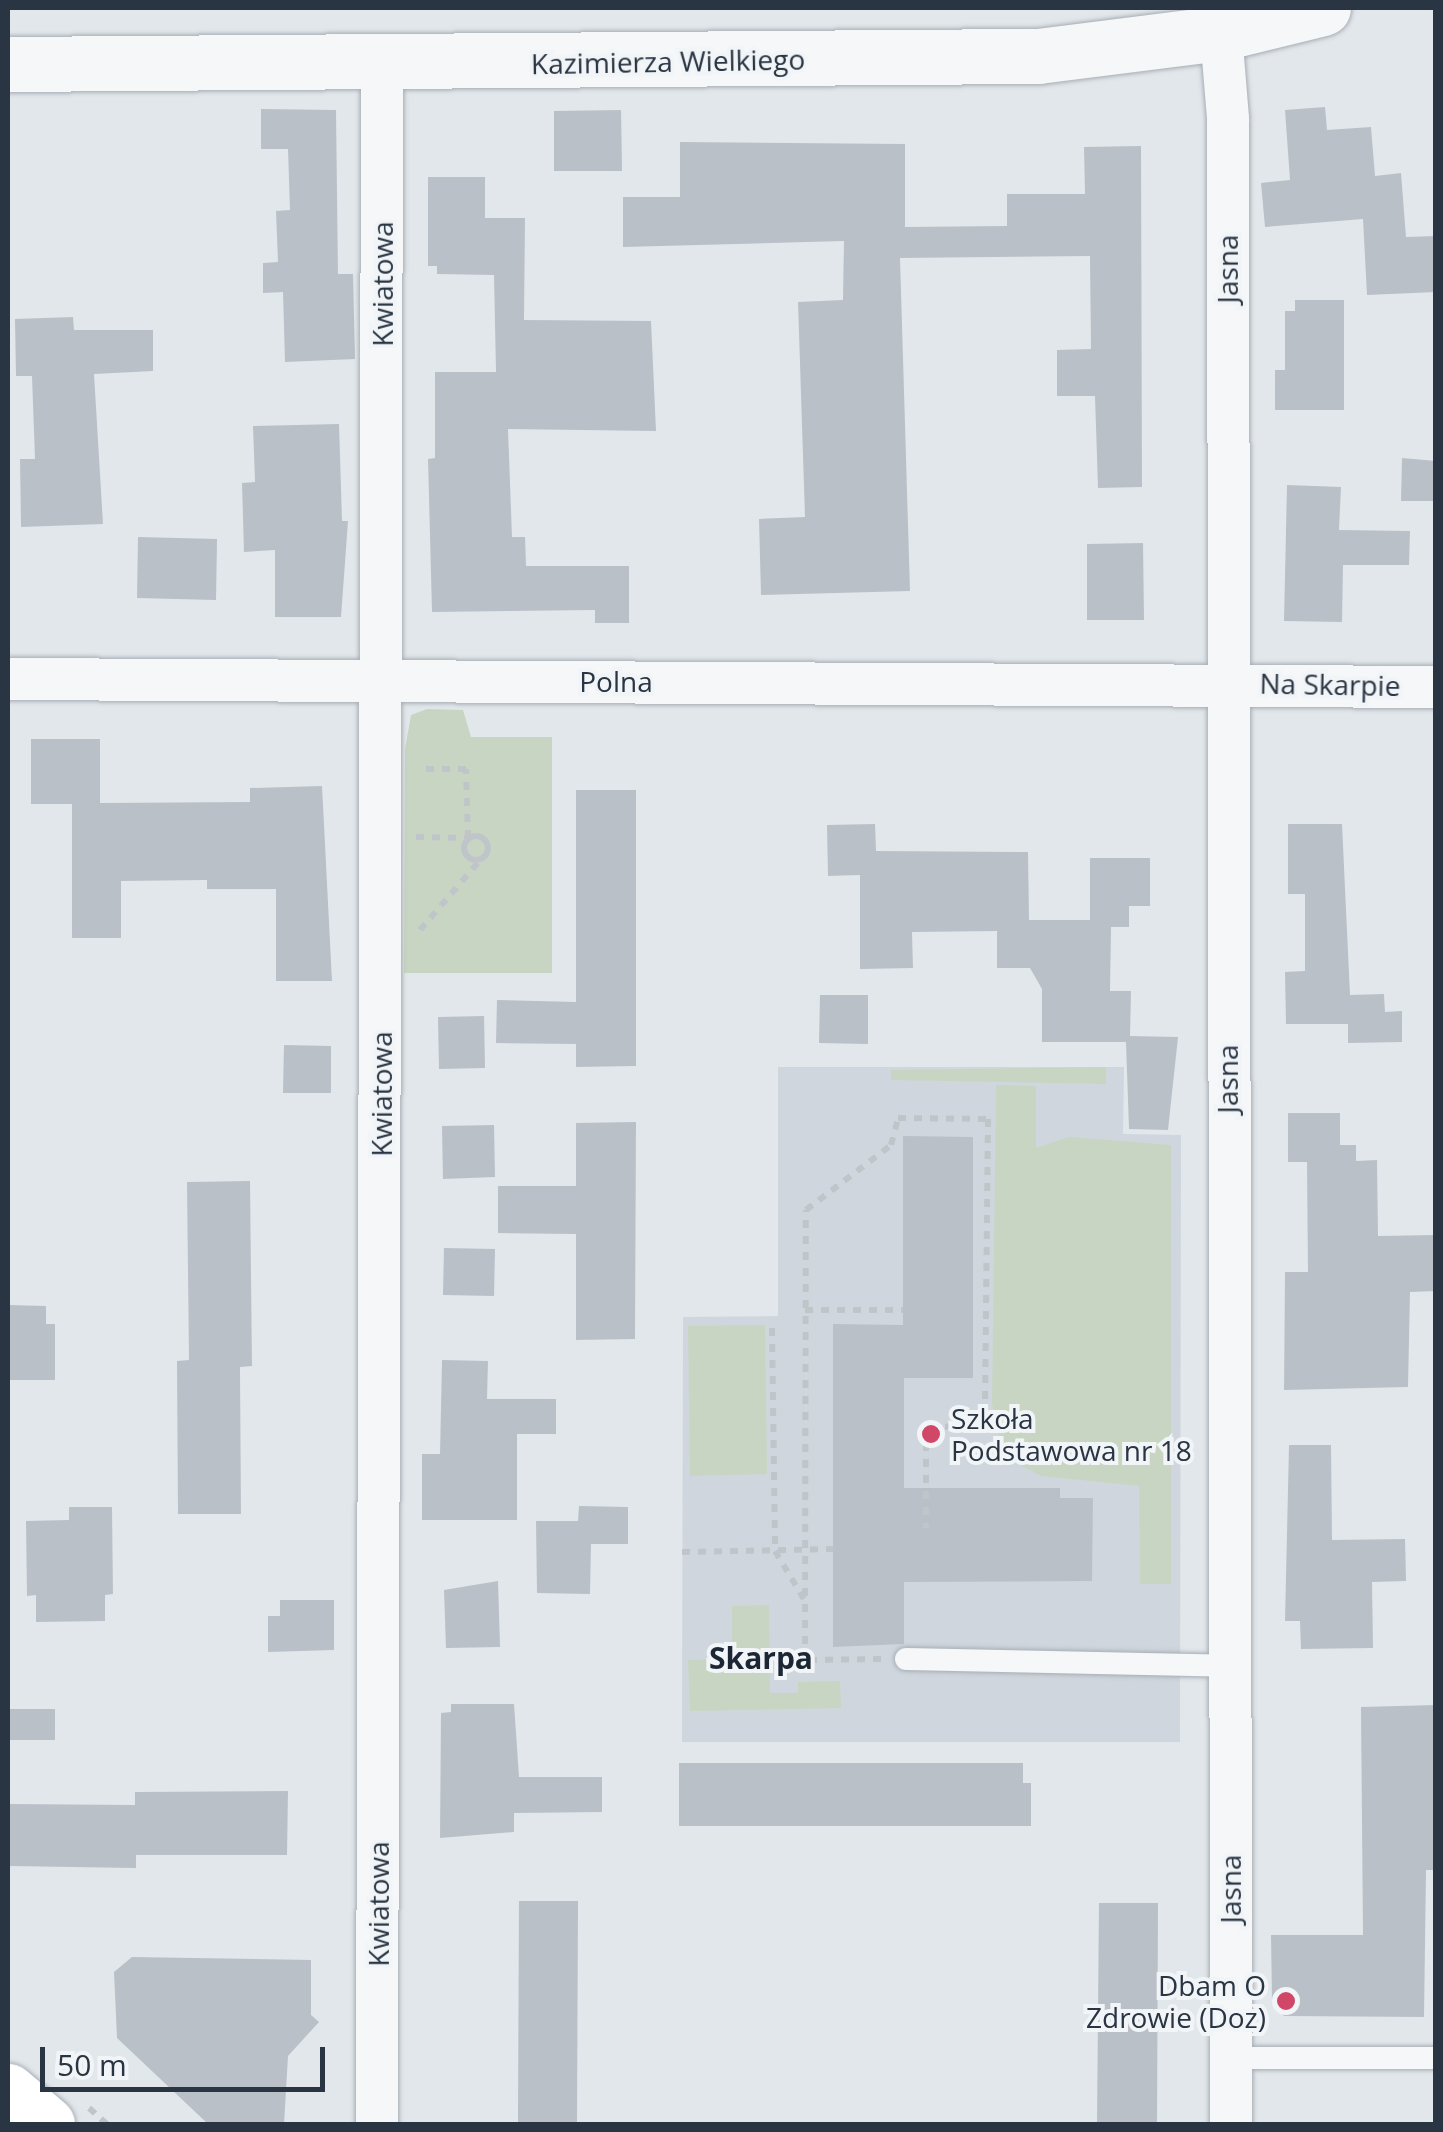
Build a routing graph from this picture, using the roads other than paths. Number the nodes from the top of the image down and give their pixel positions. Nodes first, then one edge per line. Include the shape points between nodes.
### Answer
1 (1323, 8) edge
2 (1221, 33) junction
3 (382, 63) junction
4 (8, 64) edge
5 (8, 679) edge
6 (382, 681) junction
7 (1225, 682) junction
8 (1436, 687) edge
9 (906, 1659) road end
10 (1229, 1666) junction
11 (1232, 2058) junction
12 (1436, 2058) edge
13 (8, 2091) edge
14 (47, 2124) edge
15 (377, 2124) edge
16 (1231, 2124) edge

1 - 2 street, Kazimierza Wielkiego
2 - 3 street, Kazimierza Wielkiego via 1038,56
2 - 7 street, Jasna via 1228,119
3 - 4 street, Kazimierza Wielkiego
3 - 6 street, Kwiatowa
5 - 6 street, Polna
6 - 7 street, Polna
6 - 15 street, Kwiatowa
7 - 8 street, Na Skarpie
7 - 10 street, Jasna
9 - 10 lane
10 - 11 street, Jasna
11 - 12 lane
11 - 16 street, Jasna
13 - 14 main road

